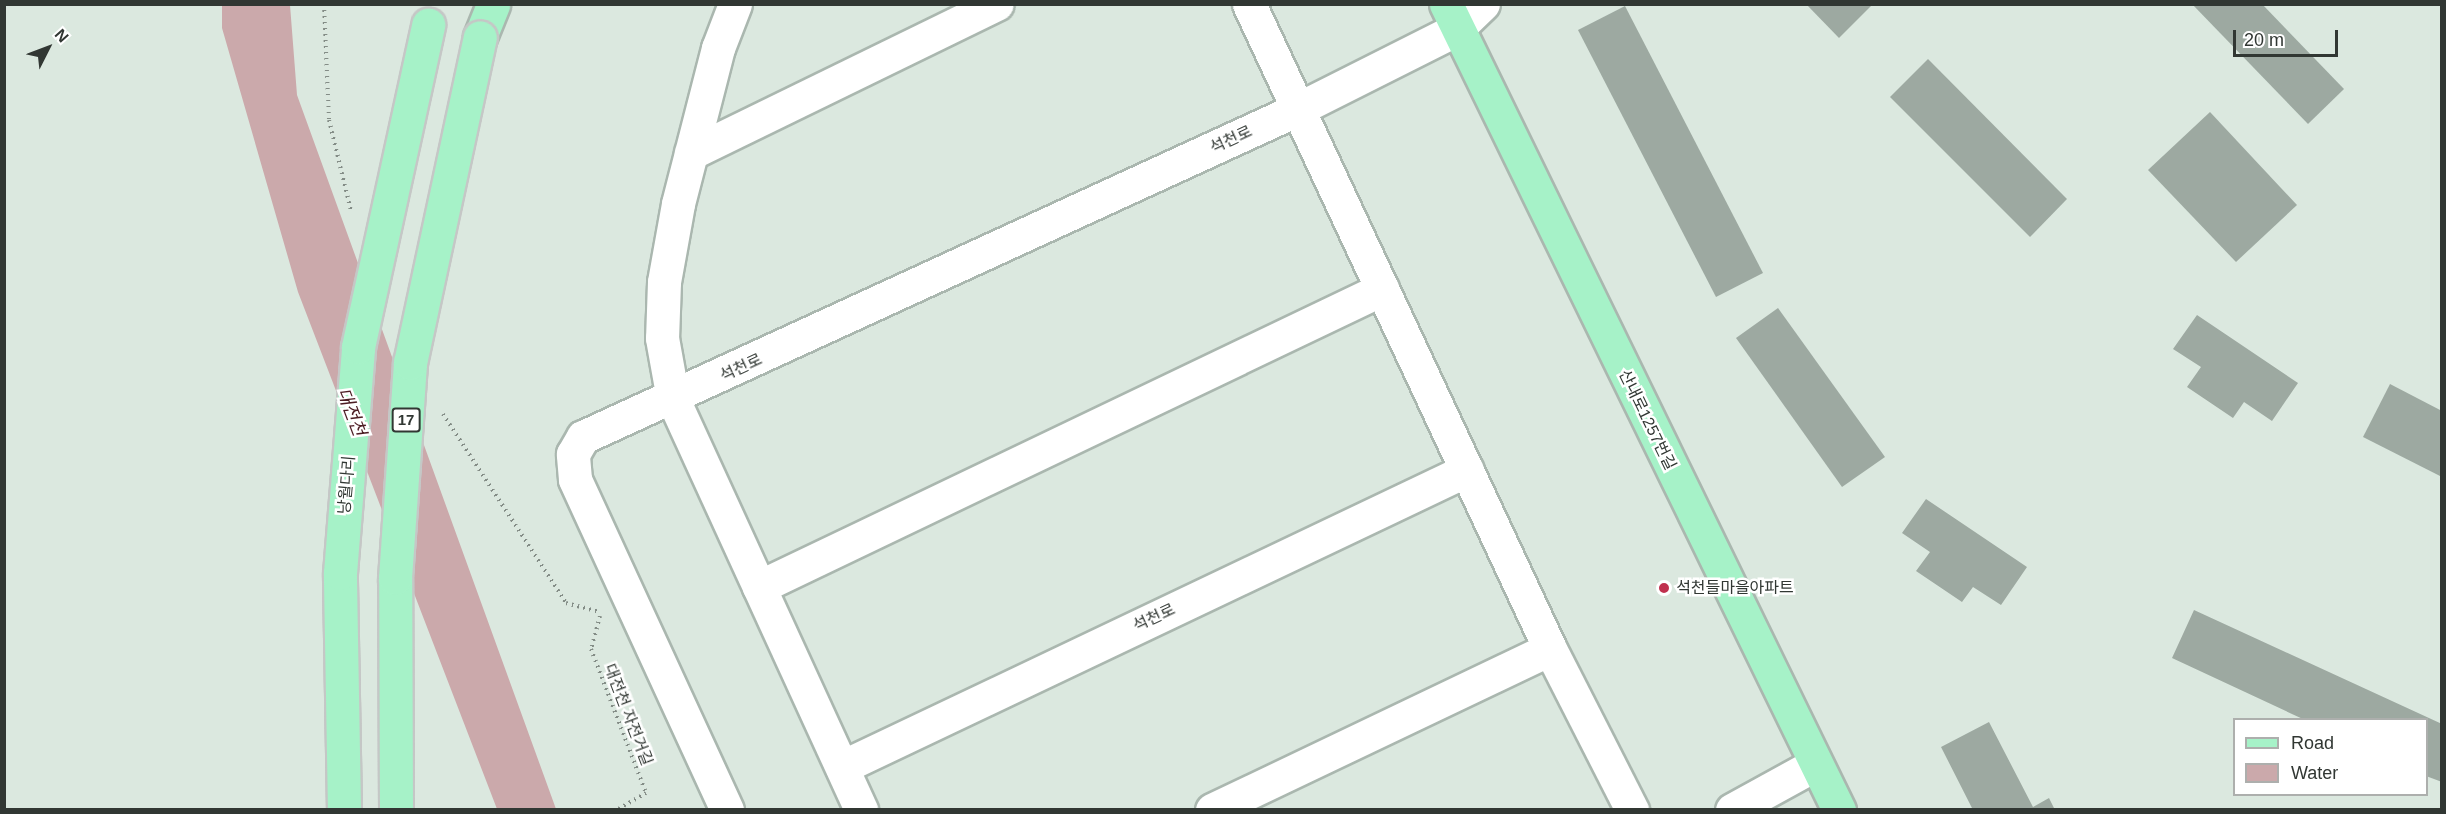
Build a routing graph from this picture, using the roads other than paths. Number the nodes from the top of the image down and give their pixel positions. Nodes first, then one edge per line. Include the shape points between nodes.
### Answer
1 (493, 4) edge
2 (735, 4) edge
3 (997, 4) edge
4 (1249, 4) edge
5 (1483, 4) edge
6 (431, 14) edge
7 (1452, 17) edge
8 (1299, 109) junction
9 (691, 153) junction
10 (1382, 289) junction
11 (673, 399) junction
12 (1467, 470) junction
13 (759, 587) junction
14 (1550, 649) junction
15 (1814, 765) junction
16 (842, 767) junction
17 (344, 810) edge
18 (396, 810) edge
19 (727, 810) edge
20 (861, 810) edge
21 (1212, 810) edge
22 (1632, 810) edge
23 (1732, 810) edge
24 (1839, 810) edge

1 - 18 main road, 17, bridge via 480,37 410,363 395,578
2 - 9 street
3 - 9 street
4 - 8 street
5 - 7 street
6 - 17 main road, 낭월다리, bridge via 358,347 340,573
7 - 8 street, 석천로
7 - 15 main road, 산내로1257번길
8 - 10 street
8 - 11 street, 석천로
9 - 11 street via 664,282 662,338
10 - 12 street
10 - 13 street
11 - 13 street
11 - 19 street, 석천로 via 582,437 573,454 575,479
12 - 14 street
12 - 16 street, 석천로
13 - 16 street
14 - 21 street
14 - 22 street
15 - 23 street
15 - 24 main road, 산내로1257번길
16 - 20 street

